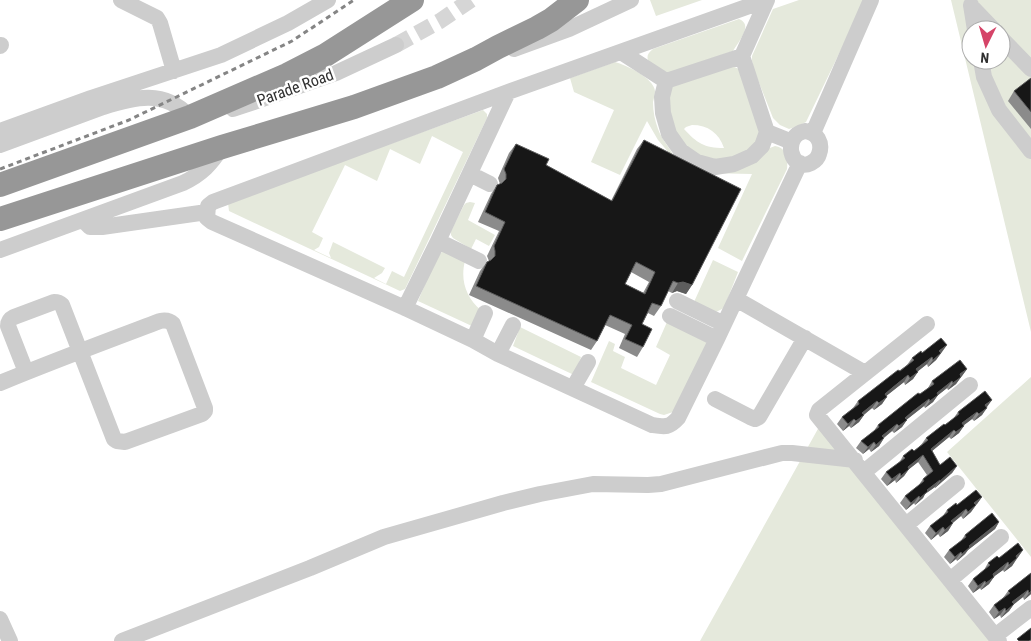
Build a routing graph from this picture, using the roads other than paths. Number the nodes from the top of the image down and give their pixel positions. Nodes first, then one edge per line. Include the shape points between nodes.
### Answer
1 (121, 0) edge
2 (328, 0) edge
3 (412, 0) edge
4 (428, 0) edge
5 (557, 0) edge
6 (577, 0) edge
7 (632, 0) edge
8 (766, 0) edge
9 (872, 0) edge
10 (970, 3) edge
11 (974, 20) edge
12 (985, 20) edge
13 (537, 28) junction
14 (363, 31) junction
15 (396, 45) tunnel mouth
16 (1011, 48) edge
17 (621, 52) junction
18 (742, 56) junction
19 (476, 59) junction
20 (1031, 69) edge
21 (983, 70) edge
22 (174, 71) junction
23 (666, 81) junction
24 (508, 92) junction
25 (190, 117) junction
26 (0, 131) edge
27 (767, 132) junction
28 (813, 133) junction
29 (792, 142) junction
30 (0, 145) edge
31 (222, 147) junction
32 (1031, 151) edge
33 (800, 163) junction
34 (470, 174) junction
35 (490, 184) dead end
36 (0, 185) edge
37 (207, 212) junction
38 (0, 219) edge
39 (83, 220) junction
40 (438, 241) junction
41 (0, 250) edge
42 (479, 261) dead end
43 (736, 299) junction
44 (405, 308) junction
45 (486, 313) dead end
46 (724, 324) junction
47 (927, 324) dead end
48 (513, 326) dead end
49 (805, 338) junction
50 (717, 339) junction
51 (473, 340) junction
52 (80, 352) junction
53 (498, 354) junction
54 (588, 362) dead end
55 (26, 372) junction
56 (864, 373) junction
57 (0, 382) edge
58 (970, 385) dead end
59 (573, 388) junction
60 (714, 399) dead end
61 (859, 466) junction
62 (957, 483) dead end
63 (906, 525) junction
64 (1000, 537) dead end
65 (950, 580) junction
66 (1031, 608) edge
67 (0, 618) edge
68 (997, 639) edge
69 (10, 641) edge
70 (122, 641) edge

1 - 22 street via 157,18
2 - 22 street via 234,49
3 - 14 highway
4 - 14 highway
5 - 13 highway
6 - 13 highway
7 - 19 street via 532,43
8 - 17 street
8 - 18 street
9 - 28 street
10 - 11 street
10 - 12 street
13 - 19 highway
14 - 25 highway via 287,75
15 - 25 street, Parade Road via 336,73 257,101
16 - 20 street
17 - 23 street
17 - 24 street
18 - 23 street
18 - 27 street
19 - 31 highway via 386,96
21 - 32 street via 999,110
22 - 26 street
23 - 27 street via 662,97 669,134 681,150 697,162 715,167 734,164 752,156 762,146
24 - 34 street
24 - 37 street via 213,202
25 - 30 street via 172,103 143,97 103,107
25 - 36 highway
27 - 29 street
28 - 29 street via 801,132
28 - 33 street via 819,142 820,152 809,164
29 - 33 street via 793,157
31 - 38 highway
31 - 39 street via 205,169 183,183
33 - 43 street
34 - 35 street
34 - 40 street
37 - 39 street via 102,227 90,227
37 - 44 street via 207,218 212,222
39 - 41 street
40 - 42 street
40 - 44 street
43 - 46 street
43 - 49 street
44 - 51 street
45 - 51 street
46 - 50 street
46 - 50 street via 674,308
47 - 56 street
48 - 53 street
49 - 56 street
49 - 60 street via 759,417 755,419
50 - 59 street via 672,424 663,427 652,425
51 - 53 street
52 - 52 street via 160,321 170,321 205,406 204,411 125,442 117,442
52 - 55 street
52 - 55 street via 60,303 54,302 8,322
53 - 59 street
54 - 59 street
55 - 57 street
56 - 61 street via 817,412 818,418
58 - 61 street
61 - 63 street
61 - 70 street via 782,453 674,482 593,484 540,494 384,537
62 - 63 street
63 - 65 street
64 - 65 street
65 - 68 street
66 - 68 street
67 - 69 street

